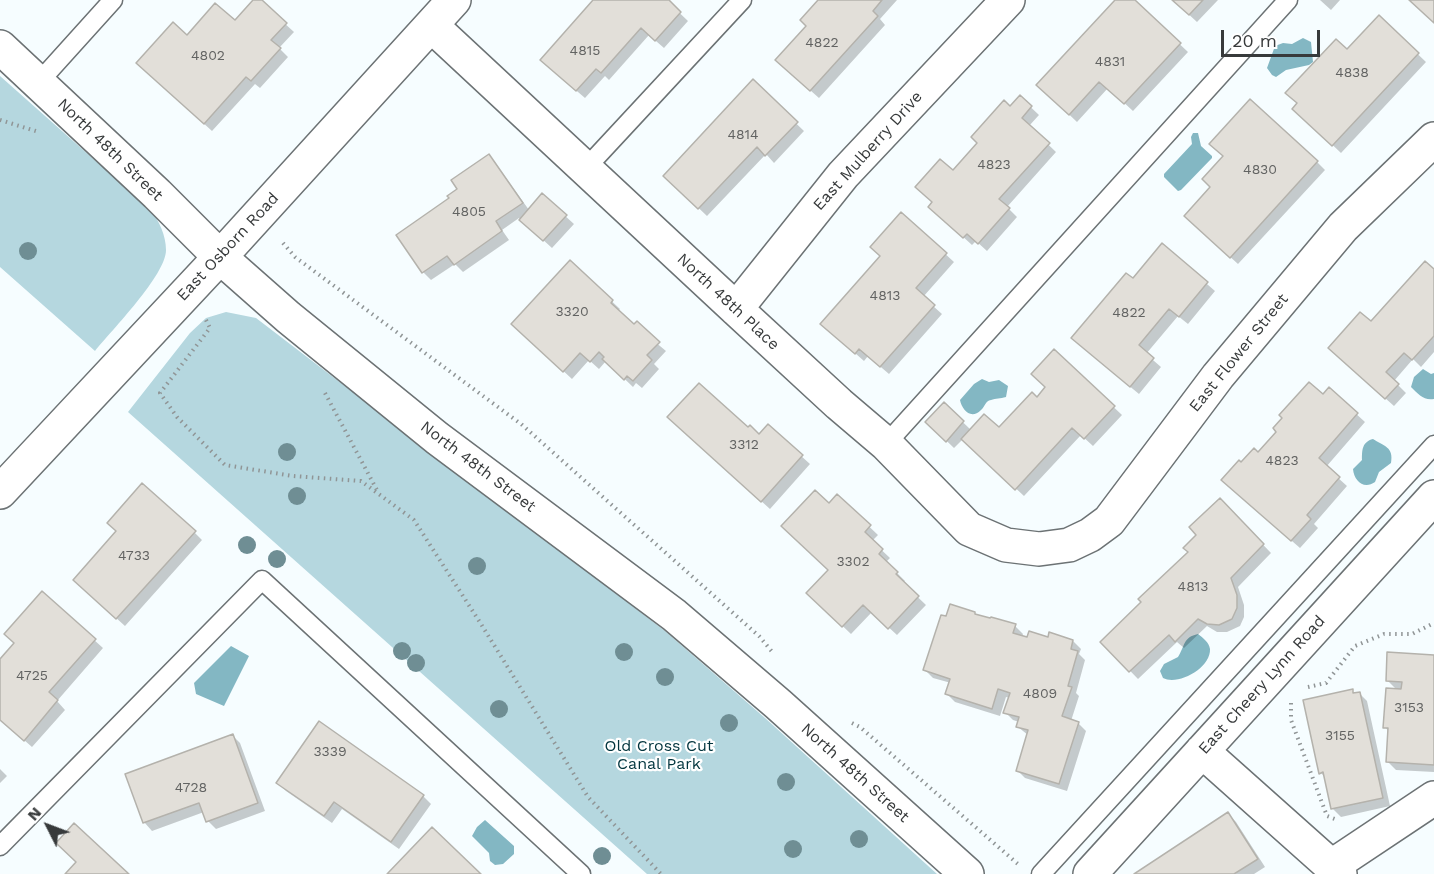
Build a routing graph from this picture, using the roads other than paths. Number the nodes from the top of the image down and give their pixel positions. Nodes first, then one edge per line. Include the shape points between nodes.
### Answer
1 (113, 0) edge
2 (454, 0) edge
3 (741, 0) edge
4 (1008, 0) edge
5 (1288, 0) edge
6 (432, 26) junction
7 (0, 47) edge
8 (39, 82) junction
9 (1434, 139) edge
10 (585, 168) junction
11 (220, 257) junction
12 (736, 309) junction
13 (886, 444) junction
14 (1434, 445) edge
15 (0, 492) edge
16 (1434, 497) edge
17 (1039, 549) joint
18 (1202, 752) junction
19 (1434, 798) edge
20 (0, 846) edge
21 (1336, 870) edge
22 (581, 874) edge
23 (967, 874) edge
24 (1041, 874) edge
25 (1090, 874) edge

1 - 8 lane
2 - 6 street, East Osborn Road
3 - 10 lane
4 - 12 street, East Mulberry Drive via 843,175
5 - 13 lane
6 - 10 street, North 48th Place
6 - 11 street, East Osborn Road
7 - 8 street, North 48th Street
8 - 11 street, North 48th Street
9 - 17 street, East Flower Street via 1343,227 1218,376 1109,521 1069,545
10 - 12 street, North 48th Place
11 - 15 street, East Osborn Road
11 - 23 street, North 48th Street via 437,438 674,615
12 - 13 street, North 48th Place
13 - 17 street, North 48th Place via 969,529 1006,545
14 - 24 lane
16 - 18 street, East Cheery Lynn Road
18 - 21 street
18 - 25 street, East Cheery Lynn Road
19 - 21 street
20 - 22 lane via 262,580

